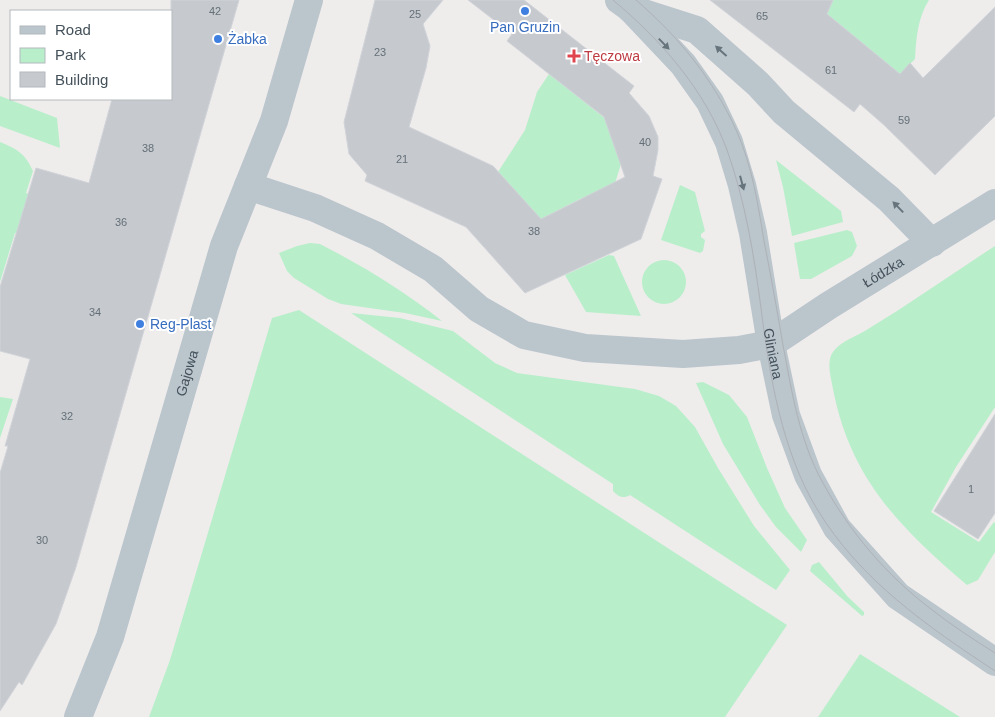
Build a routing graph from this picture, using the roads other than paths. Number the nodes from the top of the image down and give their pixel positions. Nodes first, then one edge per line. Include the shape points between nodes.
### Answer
1 (308, 0) edge
2 (625, 4) edge
3 (248, 186) junction
4 (995, 204) edge
5 (932, 242) junction
6 (771, 344) junction
7 (995, 662) edge
8 (78, 717) edge

1 - 3 street, Gajowa via 274,121
5 -> 2 street via 890,199 784,112 758,84 697,30
2 -> 6 street, Gliniana via 683,64 710,102 729,142 753,233
3 - 6 street via 315,208 377,236 434,269 479,309 524,335 586,348 682,354 740,350
3 - 8 street, Gajowa via 224,246 110,637
4 - 5 street, Łódzka
5 - 6 street, Łódzka
6 - 7 street, Gliniana via 796,446 837,528 898,596

